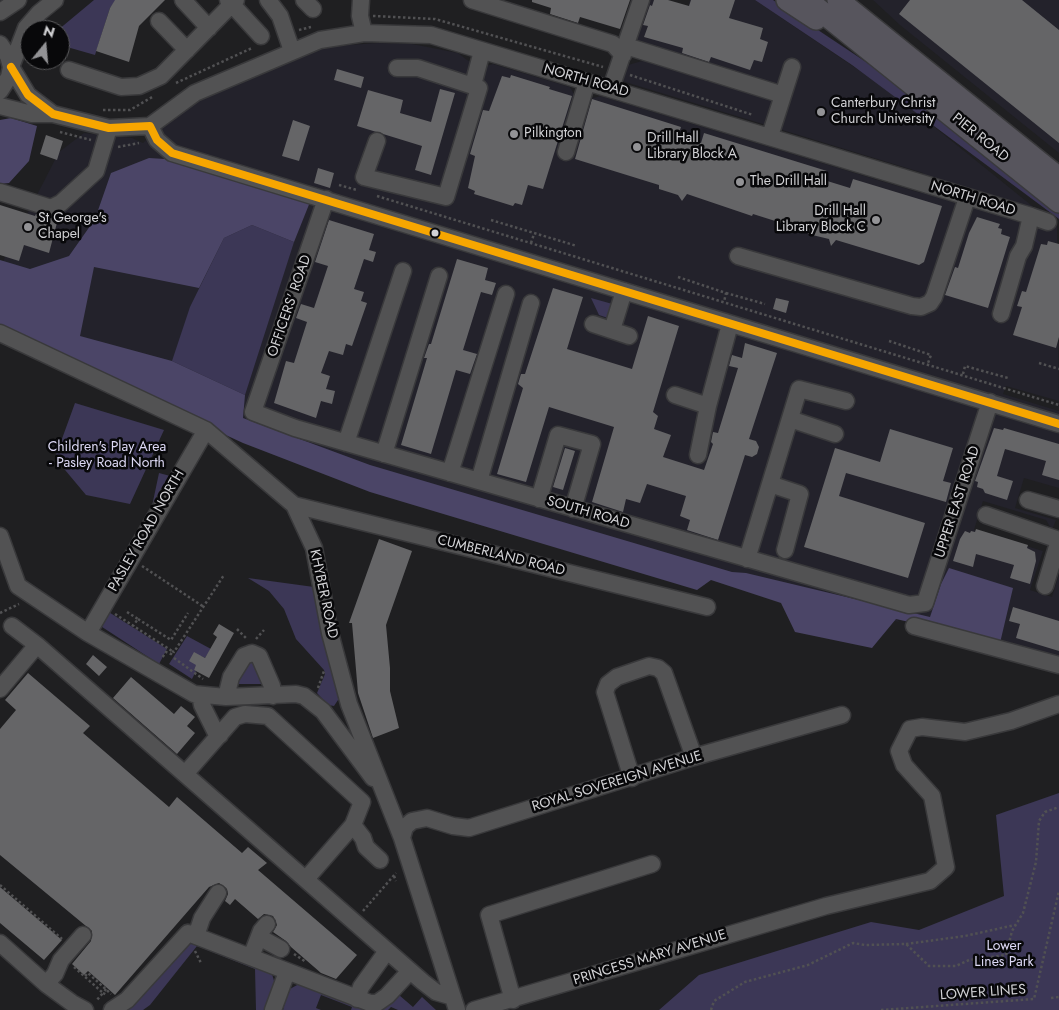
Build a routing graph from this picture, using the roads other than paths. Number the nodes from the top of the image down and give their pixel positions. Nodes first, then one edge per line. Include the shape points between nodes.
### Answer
1 (18, 0) edge
2 (55, 0) edge
3 (183, 0) edge
4 (268, 0) edge
5 (472, 0) edge
6 (641, 0) edge
7 (787, 0) edge
8 (807, 0) edge
9 (838, 0) edge
10 (232, 1) edge
11 (361, 8) edge
12 (0, 12) edge
13 (159, 21) dead end
14 (209, 28) junction
15 (364, 34) junction
16 (260, 40) road end
17 (0, 44) edge
18 (187, 50) junction
19 (624, 50) junction
20 (292, 51) junction
21 (482, 51) junction
22 (11, 67) junction
23 (792, 67) dead end
24 (397, 68) dead end
25 (893, 69) junction
26 (69, 70) dead end
27 (587, 82) junction
28 (472, 86) junction
29 (611, 88) junction
30 (0, 91) edge
31 (783, 95) junction
32 (0, 106) edge
33 (53, 114) junction
34 (150, 126) junction
35 (110, 128) junction
36 (772, 129) junction
37 (377, 141) dead end
38 (566, 152) dead end
39 (1059, 178) edge
40 (0, 192) edge
41 (967, 198) junction
42 (326, 199) junction
43 (1059, 202) edge
44 (1031, 216) junction
45 (1048, 222) dead end
46 (738, 256) dead end
47 (403, 271) dead end
48 (439, 276) dead end
49 (624, 291) junction
50 (506, 294) dead end
51 (531, 303) dead end
52 (1001, 314) dead end
53 (593, 324) dead end
54 (730, 324) junction
55 (612, 330) junction
56 (0, 333) edge
57 (629, 336) dead end
58 (675, 395) dead end
59 (846, 401) dead end
60 (990, 402) junction
61 (708, 406) junction
62 (253, 412) joint
63 (790, 419) junction
64 (1059, 424) edge
65 (206, 430) junction
66 (835, 434) dead end
67 (346, 443) junction
68 (384, 454) junction
69 (698, 455) dead end
70 (450, 473) junction
71 (479, 481) junction
72 (770, 484) junction
73 (539, 499) junction
74 (1028, 500) dead end
75 (294, 504) junction
76 (573, 508) junction
77 (1059, 509) edge
78 (986, 515) dead end
79 (0, 536) edge
80 (1059, 540) edge
81 (785, 550) dead end
82 (747, 559) junction
83 (1046, 586) dead end
84 (926, 604) joint
85 (707, 607) dead end
86 (12, 626) dead end
87 (914, 626) dead end
88 (88, 633) junction
89 (37, 645) junction
90 (1059, 665) edge
91 (0, 689) edge
92 (200, 695) junction
93 (273, 696) junction
94 (226, 697) junction
95 (349, 704) junction
96 (1059, 704) edge
97 (323, 711) junction
98 (842, 715) dead end
99 (220, 735) junction
100 (694, 757) junction
101 (185, 774) junction
102 (632, 778) junction
103 (386, 796) junction
104 (353, 825) junction
105 (402, 838) junction
106 (380, 860) dead end
107 (652, 864) dead end
108 (306, 879) junction
109 (211, 896) dead end
110 (83, 935) dead end
111 (0, 943) edge
112 (195, 943) junction
113 (281, 948) dead end
114 (387, 951) junction
115 (251, 957) junction
116 (410, 971) junction
117 (287, 972) junction
118 (46, 984) junction
119 (357, 999) junction
120 (513, 1000) junction
121 (112, 1002) edge
122 (455, 1003) edge
123 (88, 1005) edge
124 (273, 1010) edge
125 (474, 1010) edge

1 - 12 street
2 - 22 street via 26,28
3 - 14 street
4 - 20 street via 280,16
5 - 19 street
6 - 19 street
7 - 25 main road
8 - 25 main road, PIER ROAD
9 - 39 main road, PIER ROAD
10 - 14 street
10 - 16 street
11 - 15 street
13 - 18 street
14 - 18 street
15 - 20 street, NORTH ROAD via 320,40
15 - 21 street, NORTH ROAD via 431,35
17 - 22 street
18 - 26 street via 161,76 139,86 121,87
19 - 29 street
19 - 31 street
20 - 34 street, NORTH ROAD via 195,93
21 - 27 street, NORTH ROAD
21 - 28 street
22 - 30 street
22 - 33 street via 28,95
23 - 31 street
24 - 28 street via 418,68
25 - 43 main road, PIER ROAD
27 - 29 street, NORTH ROAD
27 - 38 street
28 - 37 street via 479,88 446,197 364,177
29 - 36 street, NORTH ROAD
31 - 36 street
32 - 33 street via 32,114
33 - 35 street
34 - 35 street
34 - 42 street via 157,140 172,153
35 - 40 street via 96,171 61,203 50,208
36 - 41 street, NORTH ROAD
41 - 44 street, NORTH ROAD
41 - 46 street via 934,297 921,307
42 - 49 street
42 - 62 street, OFFICERS' ROAD
44 - 45 street, NORTH ROAD
44 - 52 street, NORTH ROAD
47 - 67 street
48 - 68 street
49 - 54 street
49 - 55 street
50 - 70 street
51 - 71 street
53 - 55 street
54 - 60 street
54 - 61 street
55 - 57 street
56 - 65 street, KHYBER ROAD
58 - 61 street
59 - 63 street via 799,389
60 - 64 street
60 - 84 street, UPPER EAST ROAD
61 - 69 street
62 - 67 street, SOUTH ROAD
63 - 66 street
63 - 72 street
65 - 75 street, KHYBER ROAD
65 - 88 street, PASLEY ROAD NORTH
67 - 68 street, SOUTH ROAD
68 - 70 street, SOUTH ROAD
70 - 71 street, SOUTH ROAD
71 - 73 street, SOUTH ROAD
72 - 81 street via 800,494
72 - 82 street
73 - 76 street, SOUTH ROAD
73 - 76 street via 558,435 592,444
74 - 77 street
75 - 85 street, CUMBERLAND ROAD
75 - 95 street, KHYBER ROAD via 314,548 330,633
76 - 82 street, SOUTH ROAD
78 - 80 street
79 - 88 street via 18,586
80 - 83 street
82 - 84 street, SOUTH ROAD via 908,606
86 - 89 street
87 - 90 street
88 - 92 street
89 - 91 street
89 - 101 street
92 - 94 street
92 - 99 street via 215,731
93 - 94 street
93 - 94 street via 259,656 252,653 244,656 231,677
93 - 97 street via 304,696
95 - 97 street via 338,716
95 - 103 street, KHYBER ROAD
96 - 120 street, PRINCESS MARY AVENUE via 1011,721 965,732 922,727 910,729 899,751 904,766 932,796 946,867 930,881 826,906
97 - 103 street
98 - 100 street, ROYAL SOVEREIGN AVENUE
99 - 101 street via 200,746
99 - 104 street via 238,716 268,716 361,799 363,805
100 - 102 street, ROYAL SOVEREIGN AVENUE
100 - 102 street via 664,674 649,666 617,677 608,684 605,692
101 - 108 street
102 - 105 street, ROYAL SOVEREIGN AVENUE via 469,828 427,818 412,821
103 - 105 street, KHYBER ROAD
104 - 106 street via 366,848
104 - 108 street
105 - 122 street, KHYBER ROAD
107 - 120 street via 489,915
108 - 114 street
109 - 112 street
110 - 118 street
111 - 118 street
112 - 115 street
112 - 121 street via 186,934 128,1000
113 - 115 street via 263,930
114 - 116 street
114 - 119 street via 361,987
115 - 117 street
116 - 119 street via 380,1001 370,1003
116 - 122 street
117 - 119 street
117 - 124 street
118 - 123 street via 72,1003
120 - 125 street, PRINCESS MARY AVENUE

